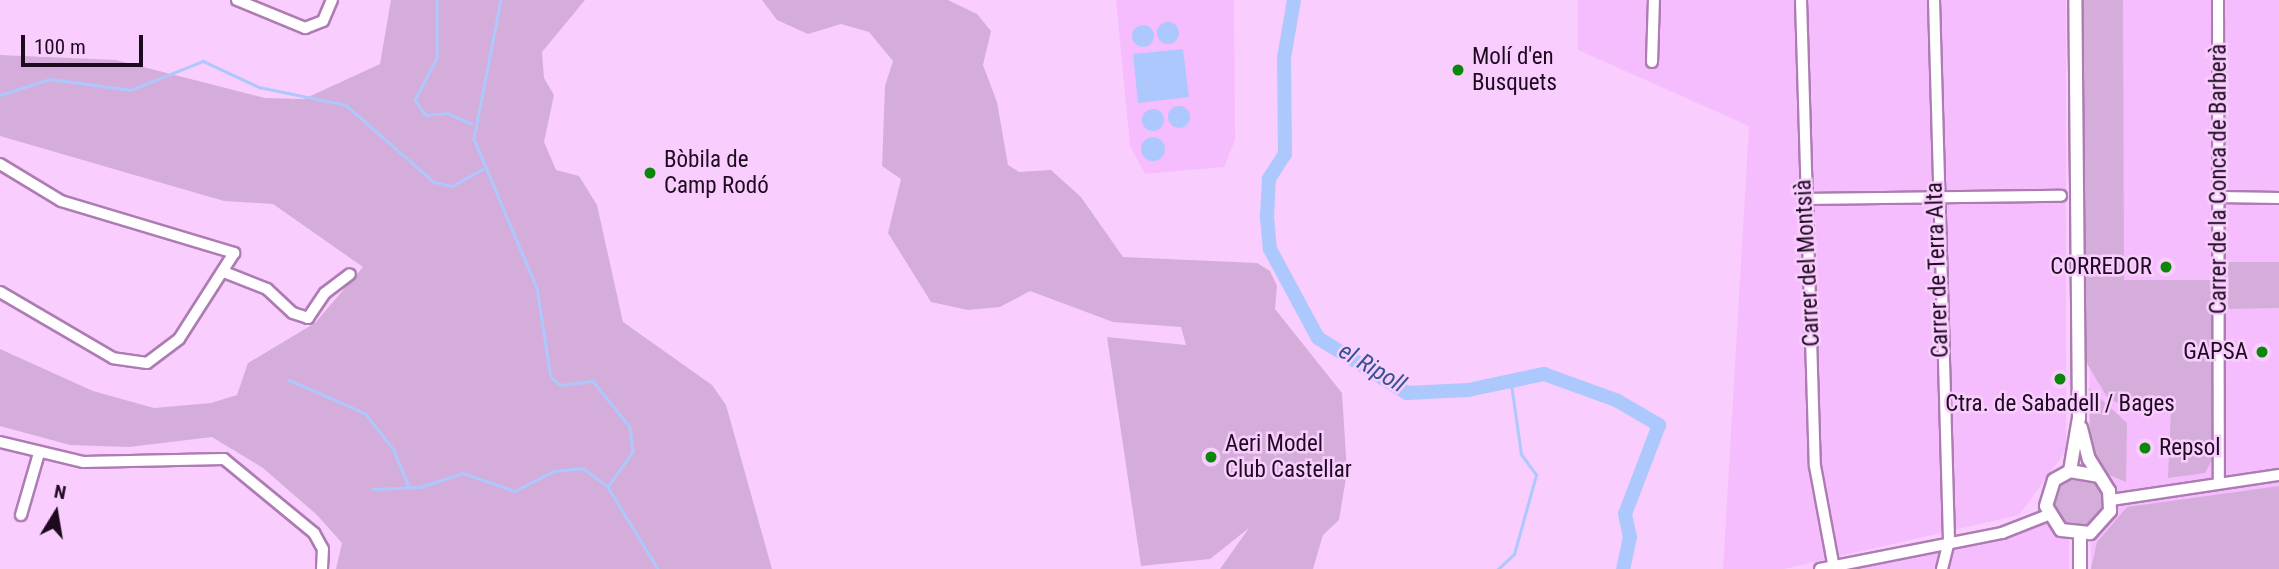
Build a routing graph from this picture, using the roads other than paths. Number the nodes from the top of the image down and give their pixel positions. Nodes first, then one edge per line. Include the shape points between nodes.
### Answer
1 (237, 0) edge
2 (332, 0) edge
3 (1654, 0) edge
4 (1801, 0) edge
5 (1934, 0) edge
6 (2075, 0) edge
7 (2218, 0) edge
8 (1652, 62) dead end
9 (0, 164) edge
10 (1934, 195) junction
11 (2062, 196) dead end
12 (2219, 197) junction
13 (2279, 198) edge
14 (1804, 199) junction
15 (224, 272) junction
16 (349, 274) dead end
17 (0, 292) edge
18 (2079, 418) junction
19 (0, 442) edge
20 (39, 453) junction
21 (2070, 471) junction
22 (2279, 475) edge
23 (2097, 476) junction
24 (2219, 483) junction
25 (2111, 499) junction
26 (21, 515) dead end
27 (2048, 515) junction
28 (2080, 535) junction
29 (1949, 541) junction
30 (1835, 567) edge
31 (322, 569) edge
32 (1820, 569) edge
33 (1942, 569) edge
34 (2080, 569) edge

1 - 2 street via 306,28 323,22
3 - 8 street
4 - 14 street, Carrer del Montsià
5 - 10 street, Carrer de Terra Alta
6 - 18 street
7 - 12 street, Carrer de la Conca de Barberà
9 - 15 street via 61,201 234,253
10 - 11 street
10 - 14 street
10 - 29 street, Carrer de Terra Alta
12 - 13 street
12 - 24 street, Carrer de la Conca de Barberà
14 - 30 street, Carrer del Montsià via 1814,298 1815,466
15 - 16 street via 267,289 293,313 308,318 325,293
15 - 17 street via 179,340 154,361 140,364 113,358
18 - 21 street
18 - 23 street
19 - 20 street
20 - 26 street
20 - 31 street via 94,463 195,455 224,459 314,533 323,549
21 - 23 street
21 - 27 street via 2049,488
22 - 24 street
23 - 25 street
24 - 25 street
25 - 28 street via 2106,520
27 - 28 street via 2061,530
27 - 29 street via 2002,533
28 - 34 street
29 - 30 street
29 - 33 street, Carrer de Terra Alta
30 - 32 street

